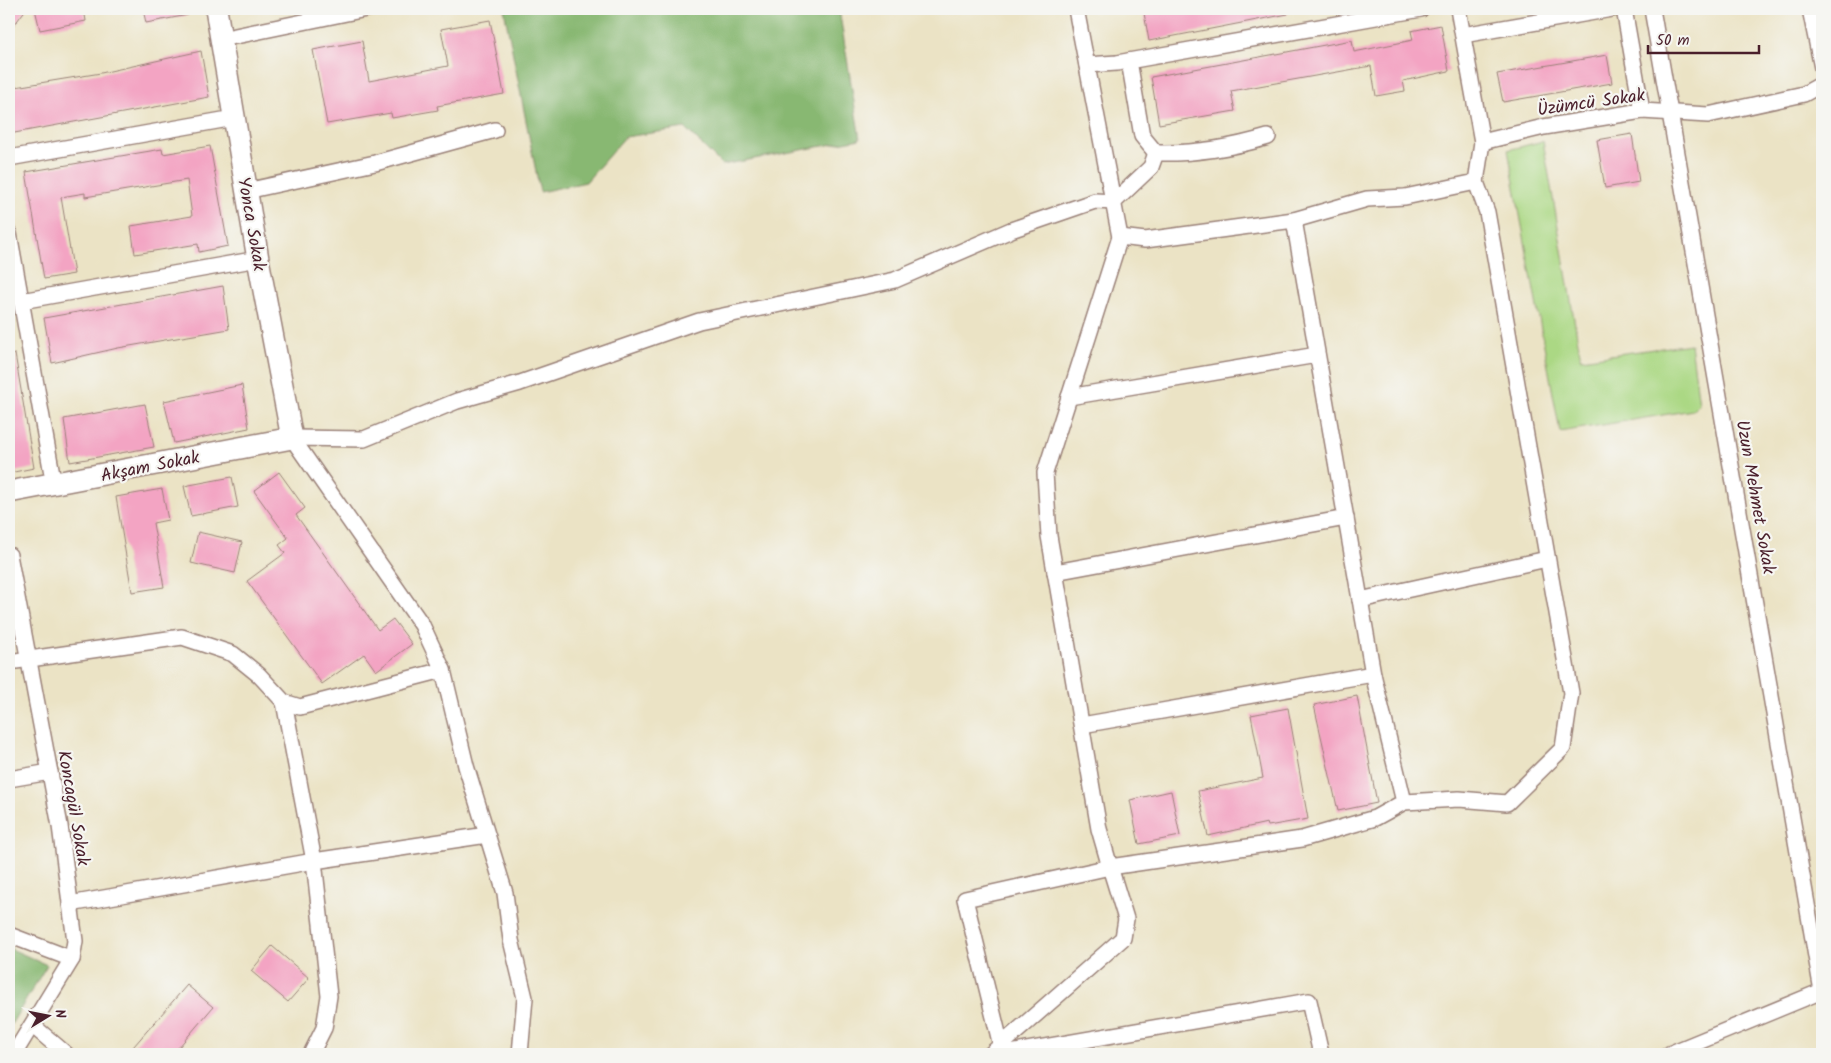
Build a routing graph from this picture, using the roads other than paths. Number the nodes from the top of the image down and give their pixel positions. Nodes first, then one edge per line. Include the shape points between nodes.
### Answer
1 (216, 9) edge
2 (366, 9) edge
3 (1076, 9) edge
4 (1421, 9) edge
5 (1458, 9) edge
6 (1612, 9) edge
7 (1624, 9) edge
8 (1652, 9) edge
9 (1810, 9) edge
10 (1463, 35) junction
11 (221, 39) junction
12 (1129, 61) junction
13 (1087, 64) junction
14 (1822, 68) edge
15 (1822, 84) edge
16 (1642, 111) junction
17 (1670, 112) junction
18 (234, 118) junction
19 (495, 130) dead end
20 (1268, 137) dead end
21 (1482, 142) junction
22 (1156, 153) junction
23 (9, 158) edge
24 (1476, 182) junction
25 (246, 191) junction
26 (1114, 202) junction
27 (1294, 220) junction
28 (9, 233) edge
29 (1120, 238) junction
30 (258, 259) junction
31 (12, 267) edge
32 (21, 300) junction
33 (1317, 355) junction
34 (1069, 397) junction
35 (292, 438) junction
36 (54, 485) junction
37 (9, 492) edge
38 (1346, 518) junction
39 (9, 555) edge
40 (1547, 559) junction
41 (1055, 572) junction
42 (1360, 600) junction
43 (28, 659) junction
44 (9, 662) edge
45 (443, 670) junction
46 (1373, 674) junction
47 (284, 702) junction
48 (1082, 725) junction
49 (50, 772) junction
50 (9, 779) edge
51 (1404, 802) junction
52 (487, 835) junction
53 (314, 861) junction
54 (1110, 867) junction
55 (70, 904) junction
56 (9, 935) edge
57 (72, 959) junction
58 (1822, 991) edge
59 (32, 1025) junction
60 (1000, 1052) edge
61 (14, 1054) edge
62 (66, 1054) edge
63 (311, 1054) edge
64 (520, 1054) edge
65 (1320, 1054) edge
66 (1669, 1054) edge

1 - 11 street, Yonca Sokak
2 - 11 street
3 - 13 street
4 - 12 street
5 - 10 street
6 - 10 street
7 - 16 street
8 - 17 street, Uzun Mehmet Sokak
9 - 14 street
10 - 21 street
11 - 18 street, Yonca Sokak
12 - 13 street
12 - 22 street via 1142,136
13 - 26 street
15 - 17 street, Üzümcü Sokak via 1804,94 1708,115
16 - 17 street, Üzümcü Sokak
16 - 21 street, Üzümcü Sokak via 1544,127
17 - 58 street, Uzun Mehmet Sokak
18 - 23 street
18 - 25 street, Yonca Sokak
19 - 25 street via 375,163
20 - 22 street via 1238,146 1188,154
21 - 24 street
22 - 26 street via 1151,167
24 - 27 street via 1405,197 1367,199
24 - 40 street via 1487,212
25 - 30 street, Yonca Sokak
26 - 29 street
26 - 35 street via 1096,201 1011,230 895,280 699,321 529,380 457,401 364,439
27 - 29 street via 1145,240
27 - 33 street
28 - 31 street
29 - 34 street
30 - 32 street
30 - 35 street, Yonca Sokak
31 - 32 street
32 - 36 street
33 - 34 street
33 - 38 street
34 - 41 street via 1045,473
35 - 36 street, Akşam Sokak
35 - 45 street via 422,625
36 - 37 street, Akşam Sokak
38 - 41 street
38 - 42 street
39 - 43 street, Koncagül Sokak
40 - 42 street
40 - 51 street via 1571,693 1562,748 1507,803 1459,800
41 - 48 street
42 - 46 street
43 - 44 street
43 - 47 street via 182,637 233,654 259,675
43 - 49 street, Koncagül Sokak
45 - 47 street via 300,707
45 - 52 street via 466,766
46 - 48 street
46 - 51 street
47 - 53 street
48 - 54 street via 1099,830
49 - 50 street
49 - 55 street, Koncagül Sokak
51 - 54 street via 1375,818 1302,839
52 - 53 street
52 - 64 street via 504,893 524,998
53 - 55 street
53 - 63 street via 329,996 324,1028
54 - 60 street via 1126,919 1123,938
54 - 60 street via 966,899
55 - 57 street, Koncagül Sokak via 76,941
56 - 57 street
57 - 59 street, Koncagül Sokak
58 - 66 street
59 - 61 street, Koncagül Sokak
59 - 62 street
60 - 65 street via 1309,1001

